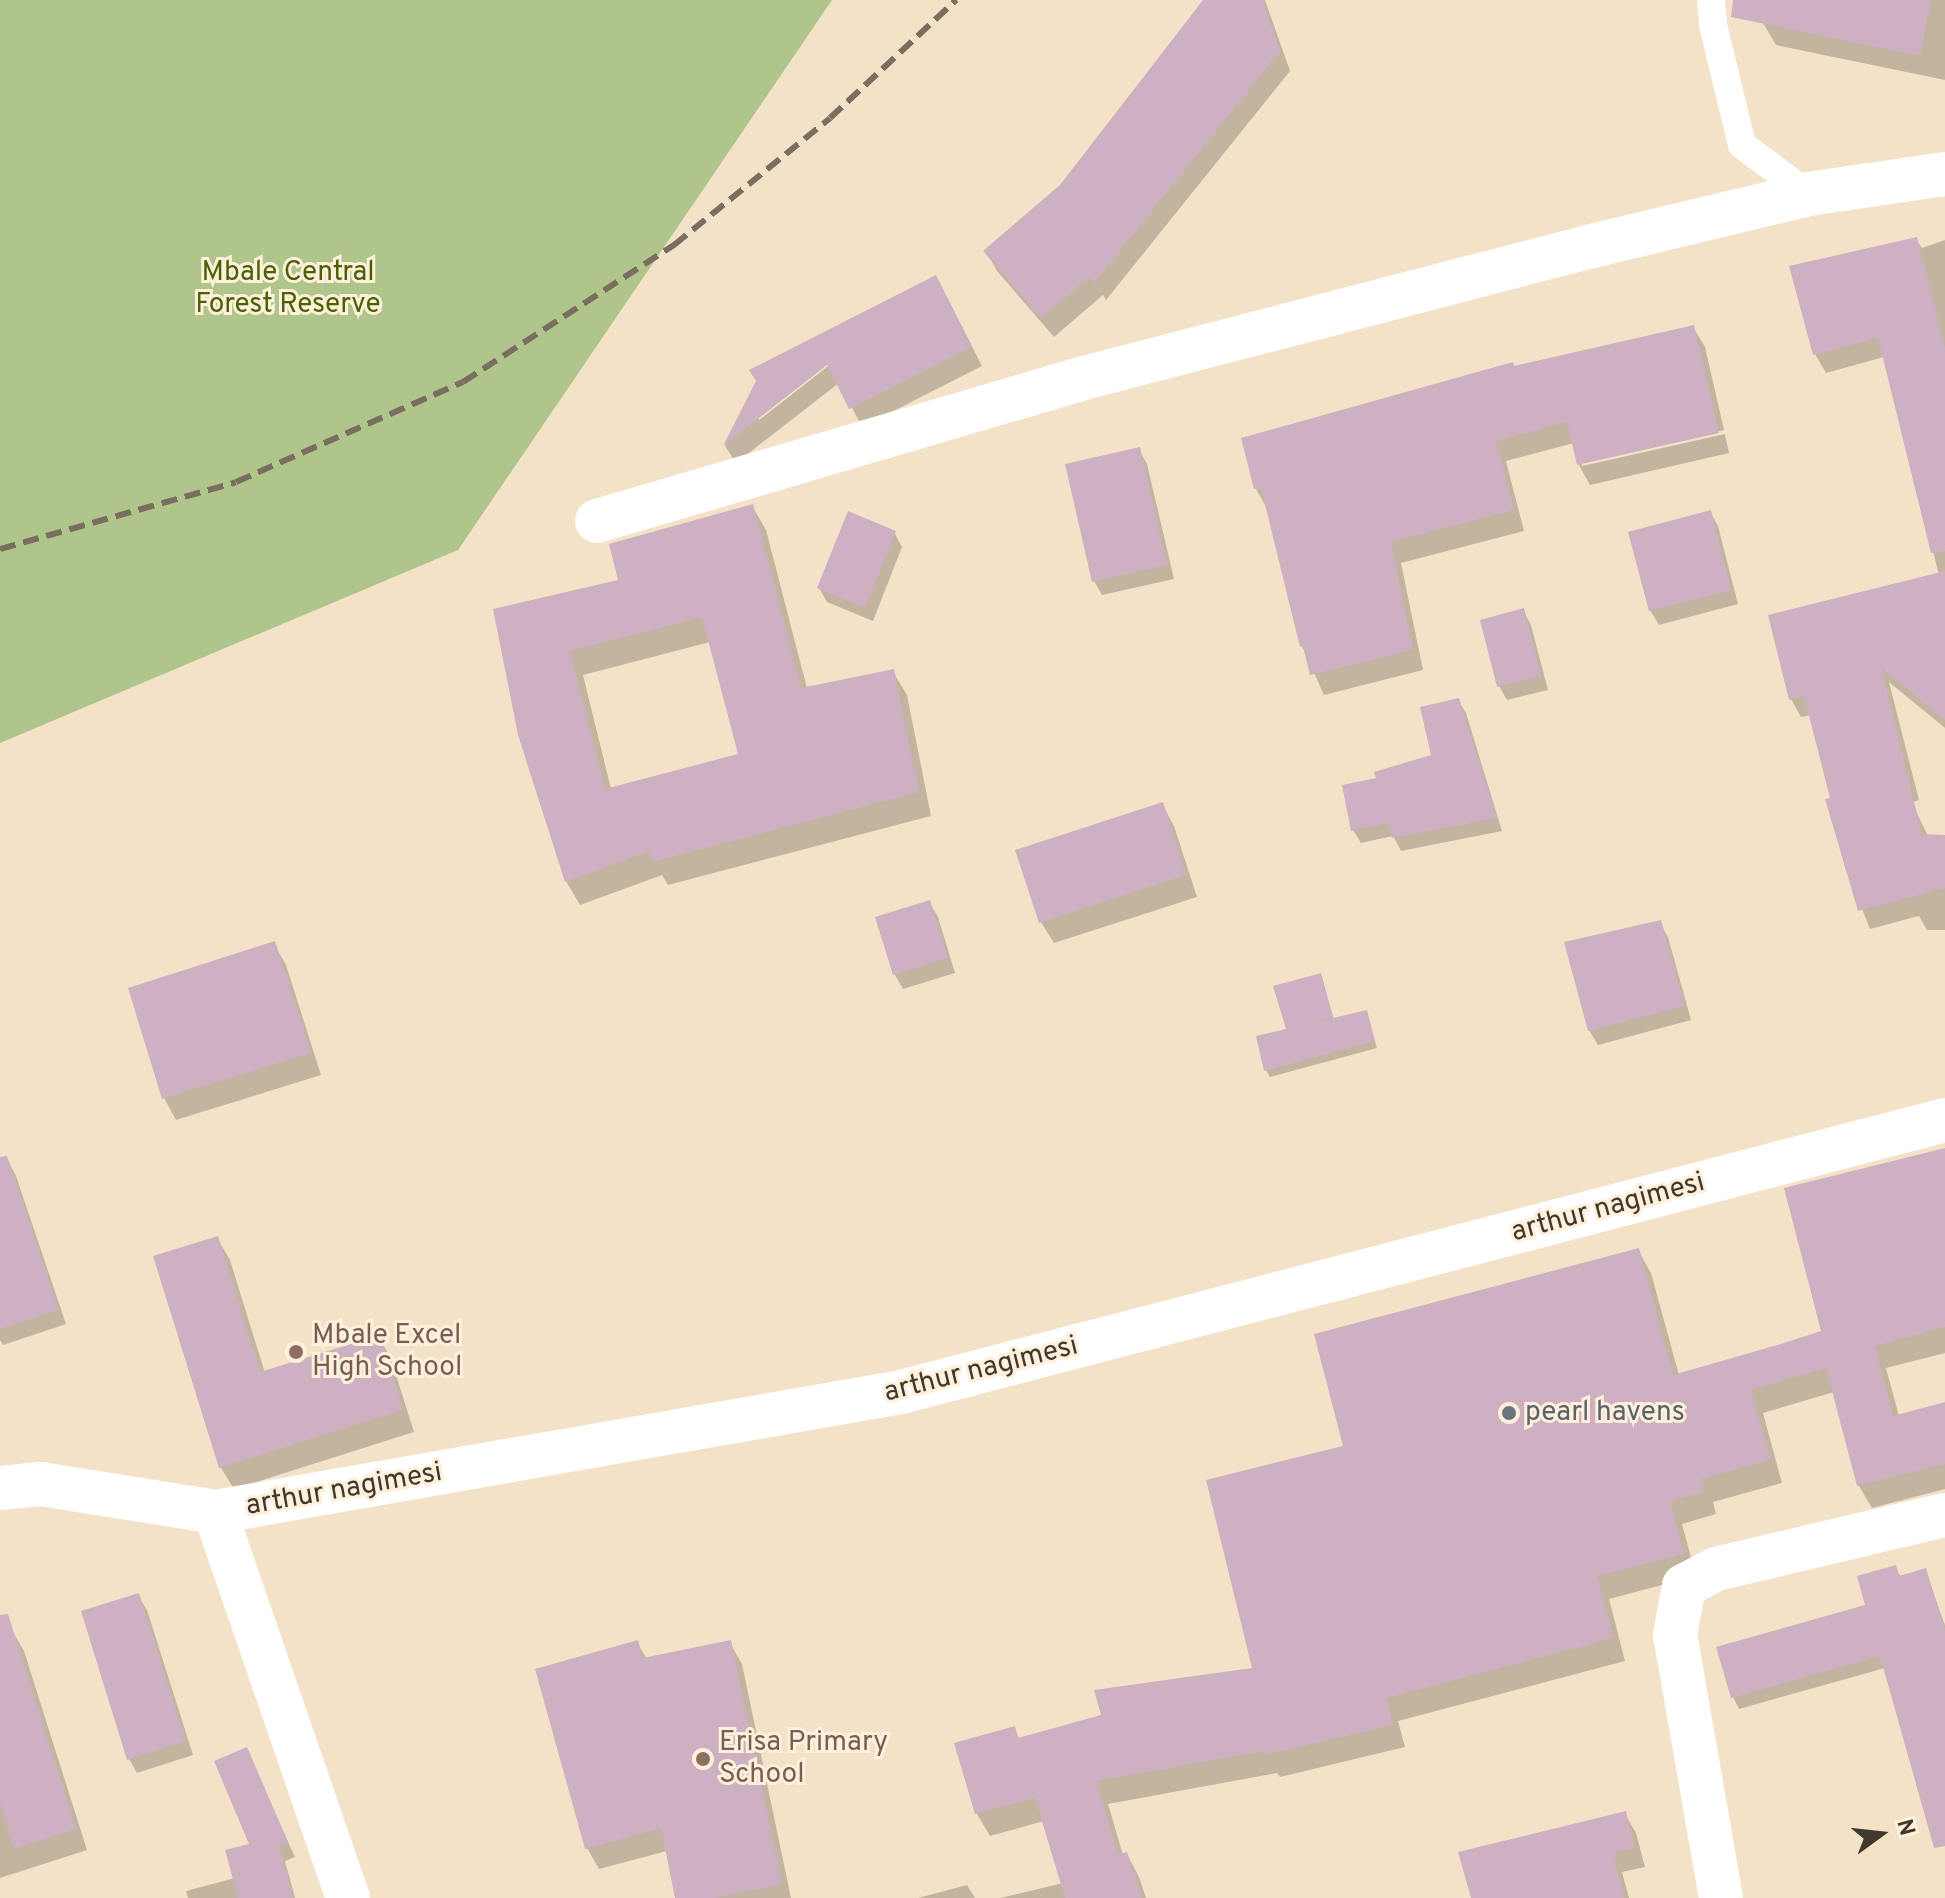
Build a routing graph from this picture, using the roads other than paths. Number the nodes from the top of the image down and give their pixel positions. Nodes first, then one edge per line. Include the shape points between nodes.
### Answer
1 (1711, 0) edge
2 (1945, 174) edge
3 (1808, 194) junction
4 (597, 521) dead end
5 (1945, 1120) edge
6 (0, 1488) edge
7 (215, 1512) junction
8 (1945, 1515) edge
9 (348, 1898) edge
10 (1721, 1898) edge

1 - 3 lane via 1742,145
2 - 3 street
3 - 4 street via 1084,378
5 - 7 street, arthur nagimesi via 901,1392
6 - 7 street, arthur nagimesi via 41,1484
7 - 9 street
8 - 10 street via 1716,1569 1684,1586 1675,1635

